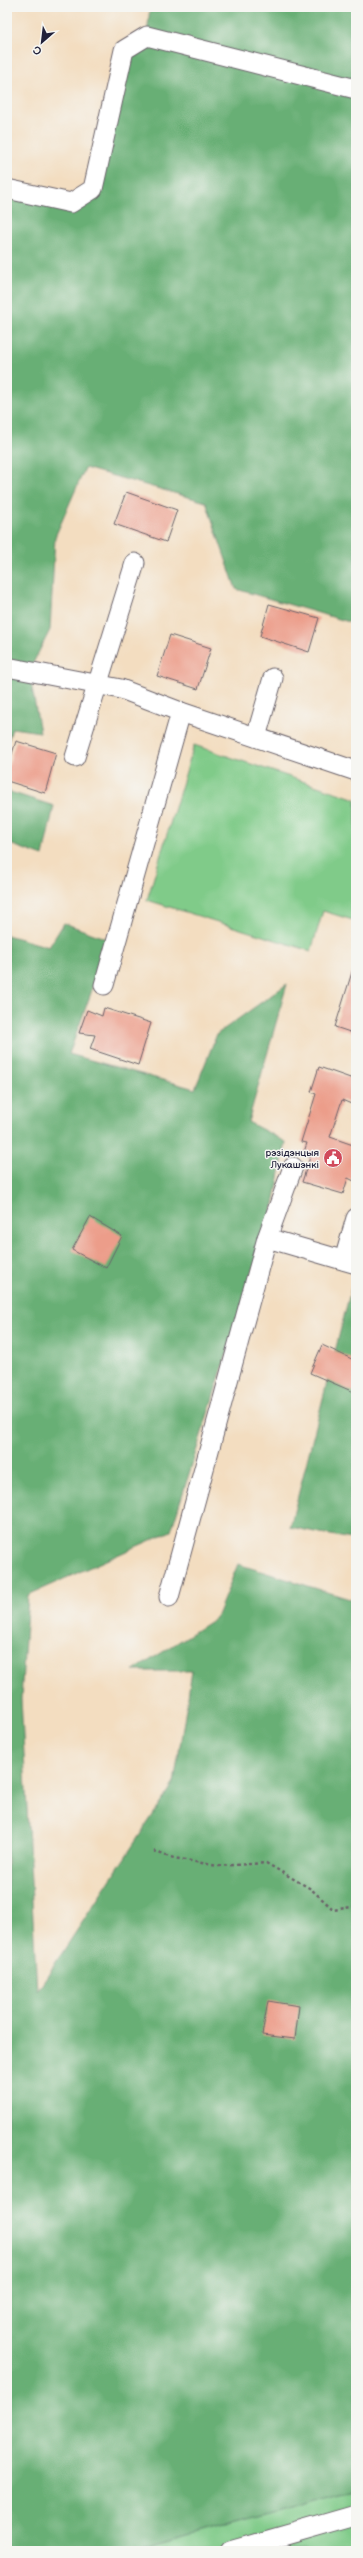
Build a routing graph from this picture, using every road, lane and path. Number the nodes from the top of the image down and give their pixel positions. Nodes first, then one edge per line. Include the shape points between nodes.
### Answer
1 (356, 89) edge
2 (7, 190) edge
3 (135, 563) dead end
4 (7, 667) edge
5 (273, 678) dead end
6 (98, 684) junction
7 (181, 712) junction
8 (256, 737) junction
9 (75, 757) dead end
10 (356, 771) edge
11 (104, 984) dead end
12 (293, 1167) dead end
13 (356, 1218) edge
14 (267, 1238) junction
15 (350, 1262) edge
16 (169, 1597) dead end
17 (154, 1851) dead end
18 (356, 1906) edge
19 (356, 2515) edge
20 (230, 2551) edge

1 - 2 street via 147,36 124,50 93,189 71,203
3 - 6 street
4 - 6 street
5 - 8 street
6 - 7 street via 121,689
6 - 9 street
7 - 8 street
7 - 11 street
8 - 10 street
12 - 14 street
13 - 15 street
14 - 15 street
14 - 16 street
17 - 18 path via 169,1857 218,1866 266,1863 311,1889 334,1910
19 - 20 street

